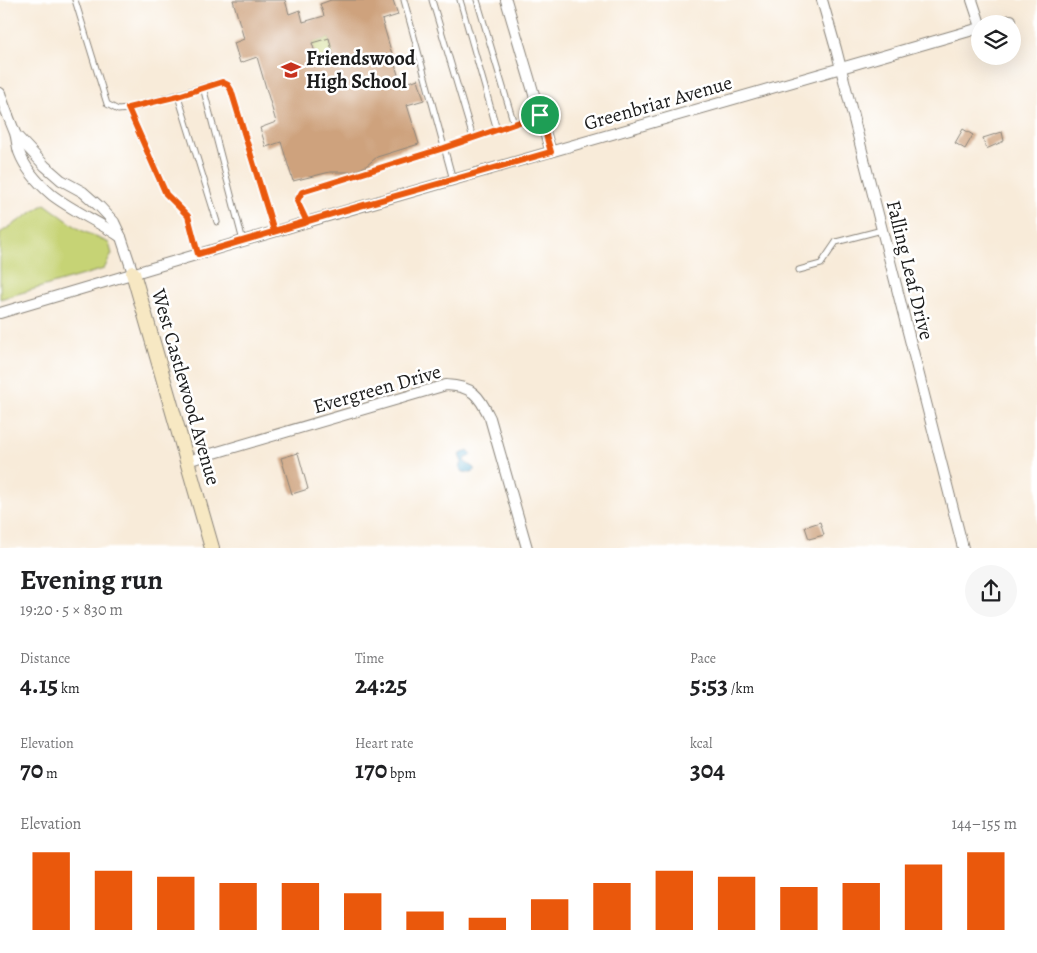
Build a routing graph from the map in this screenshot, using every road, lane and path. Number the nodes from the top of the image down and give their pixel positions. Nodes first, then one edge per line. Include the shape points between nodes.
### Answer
1 (75, 0) edge
2 (404, 0) edge
3 (432, 0) edge
4 (460, 0) edge
5 (477, 0) edge
6 (506, 0) edge
7 (822, 0) edge
8 (972, 0) edge
9 (977, 15) edge
10 (971, 31) edge
11 (841, 68) junction
12 (203, 87) junction
13 (0, 93) edge
14 (178, 96) junction
15 (128, 108) junction
16 (540, 115) junction
17 (514, 124) junction
18 (497, 130) junction
19 (15, 134) junction
20 (473, 138) junction
21 (444, 148) junction
22 (551, 152) junction
23 (453, 180) junction
24 (216, 222) dead end
25 (307, 222) junction
26 (882, 230) junction
27 (274, 231) junction
28 (121, 237) junction
29 (243, 240) junction
30 (198, 254) junction
31 (799, 270) dead end
32 (133, 273) junction
33 (0, 313) edge
34 (187, 461) junction
35 (212, 548) edge
36 (527, 548) edge
37 (963, 548) edge

1 - 15 lane via 102,94 107,104 118,110
2 - 21 lane
3 - 20 lane
4 - 18 lane
5 - 17 lane
6 - 16 street
7 - 11 street, Falling Leaf Drive
8 - 9 street
10 - 11 street, Greenbriar Avenue
11 - 22 street, Greenbriar Avenue
11 - 26 street, Falling Leaf Drive
12 - 14 lane
12 - 27 lane via 222,82 231,90
12 - 29 lane
13 - 19 street, West Castlewood Avenue
14 - 15 lane
14 - 24 lane
15 - 30 lane via 166,194 188,216
16 - 17 lane
16 - 22 street
17 - 18 lane
18 - 20 lane
19 - 28 street, West Castlewood Avenue via 44,166 100,207 114,222
19 - 28 street, West Castlewood Avenue via 19,152 27,166 50,194
20 - 21 lane
21 - 23 lane
21 - 25 lane via 302,192 297,201
22 - 23 street, Greenbriar Avenue
23 - 25 street, Greenbriar Avenue
25 - 27 street, Greenbriar Avenue
26 - 31 lane via 836,242 821,264
26 - 37 street, Falling Leaf Drive
27 - 29 street, Greenbriar Avenue
28 - 32 street, West Castlewood Avenue
29 - 30 street, Greenbriar Avenue
30 - 32 street, Greenbriar Avenue
32 - 33 street, Greenbriar Avenue
32 - 34 street, West Castlewood Avenue
34 - 35 street, West Castlewood Avenue
34 - 36 street, Evergreen Drive via 446,385 461,386 481,399 490,418

